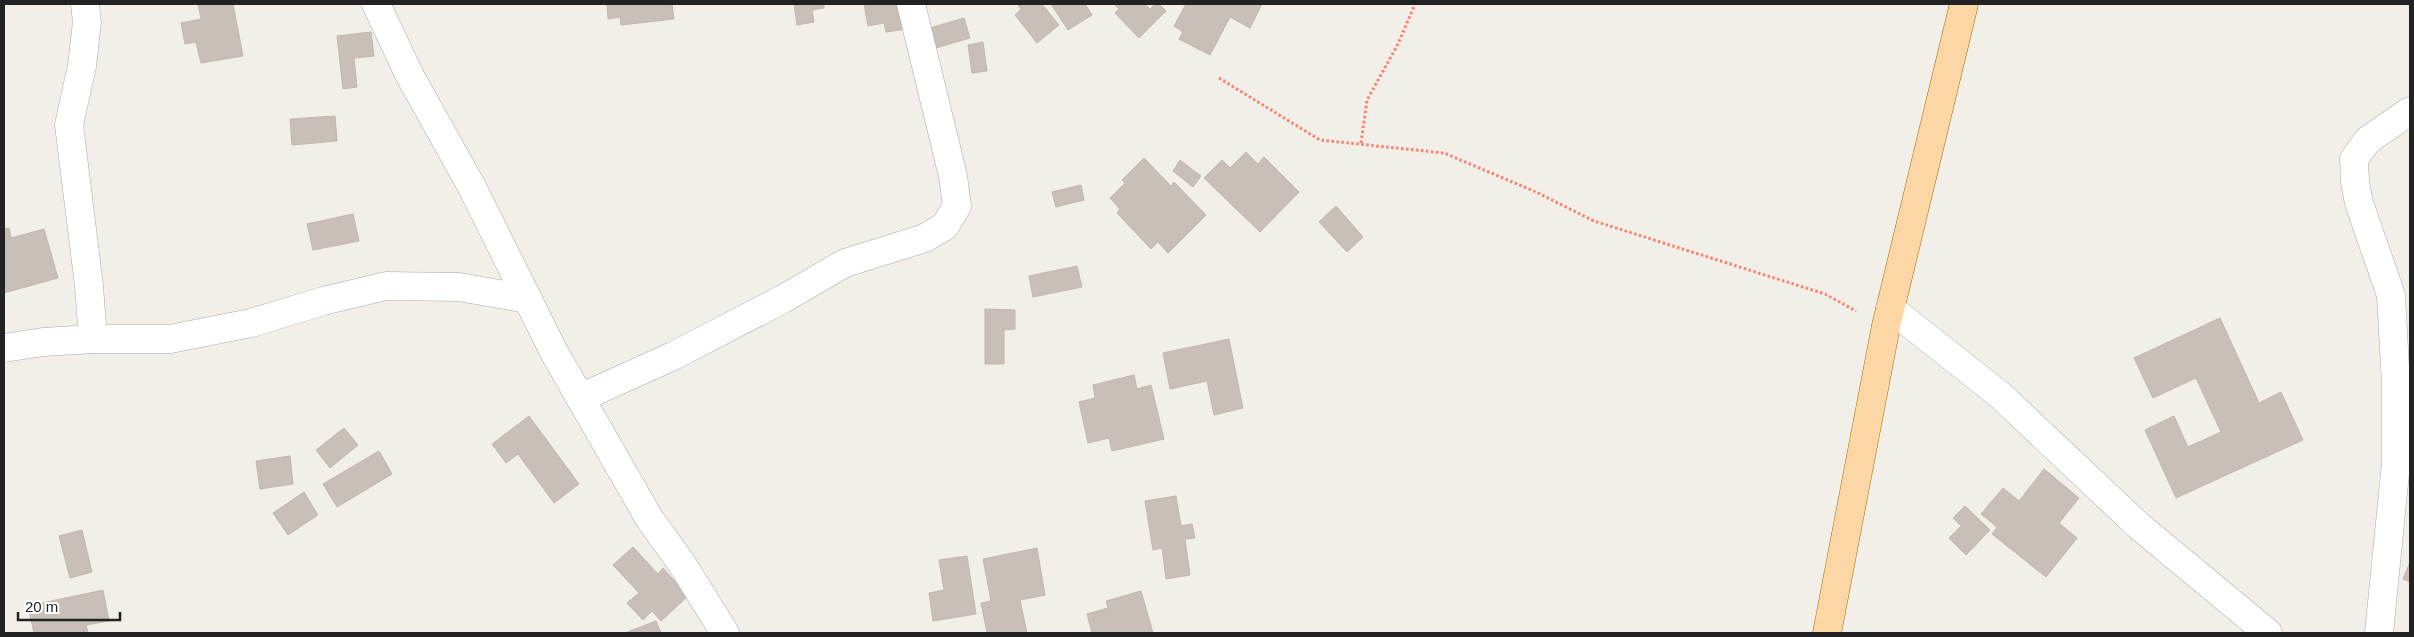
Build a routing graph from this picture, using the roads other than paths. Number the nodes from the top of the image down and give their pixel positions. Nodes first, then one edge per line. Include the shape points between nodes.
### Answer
1 (85, 4) edge
2 (376, 4) edge
3 (911, 4) edge
4 (1964, 4) edge
5 (2410, 111) edge
6 (528, 299) junction
7 (1888, 317) junction
8 (93, 339) junction
9 (4, 348) edge
10 (580, 398) junction
11 (2401, 494) edge
12 (725, 633) edge
13 (1827, 633) edge
14 (2268, 633) edge
15 (2379, 633) edge

1 - 8 street via 87,22 82,66 69,125
2 - 6 street via 410,76 473,189
3 - 10 street via 953,176 957,206 944,226 925,238 845,263 673,356
4 - 7 main road
5 - 11 street via 2368,140 2354,159 2359,202 2391,295 2396,463
6 - 8 street via 459,287 386,286 251,323 170,339
6 - 10 street
7 - 13 main road
7 - 14 street via 2000,395 2139,526
8 - 9 street
10 - 12 street via 649,518
11 - 15 street

